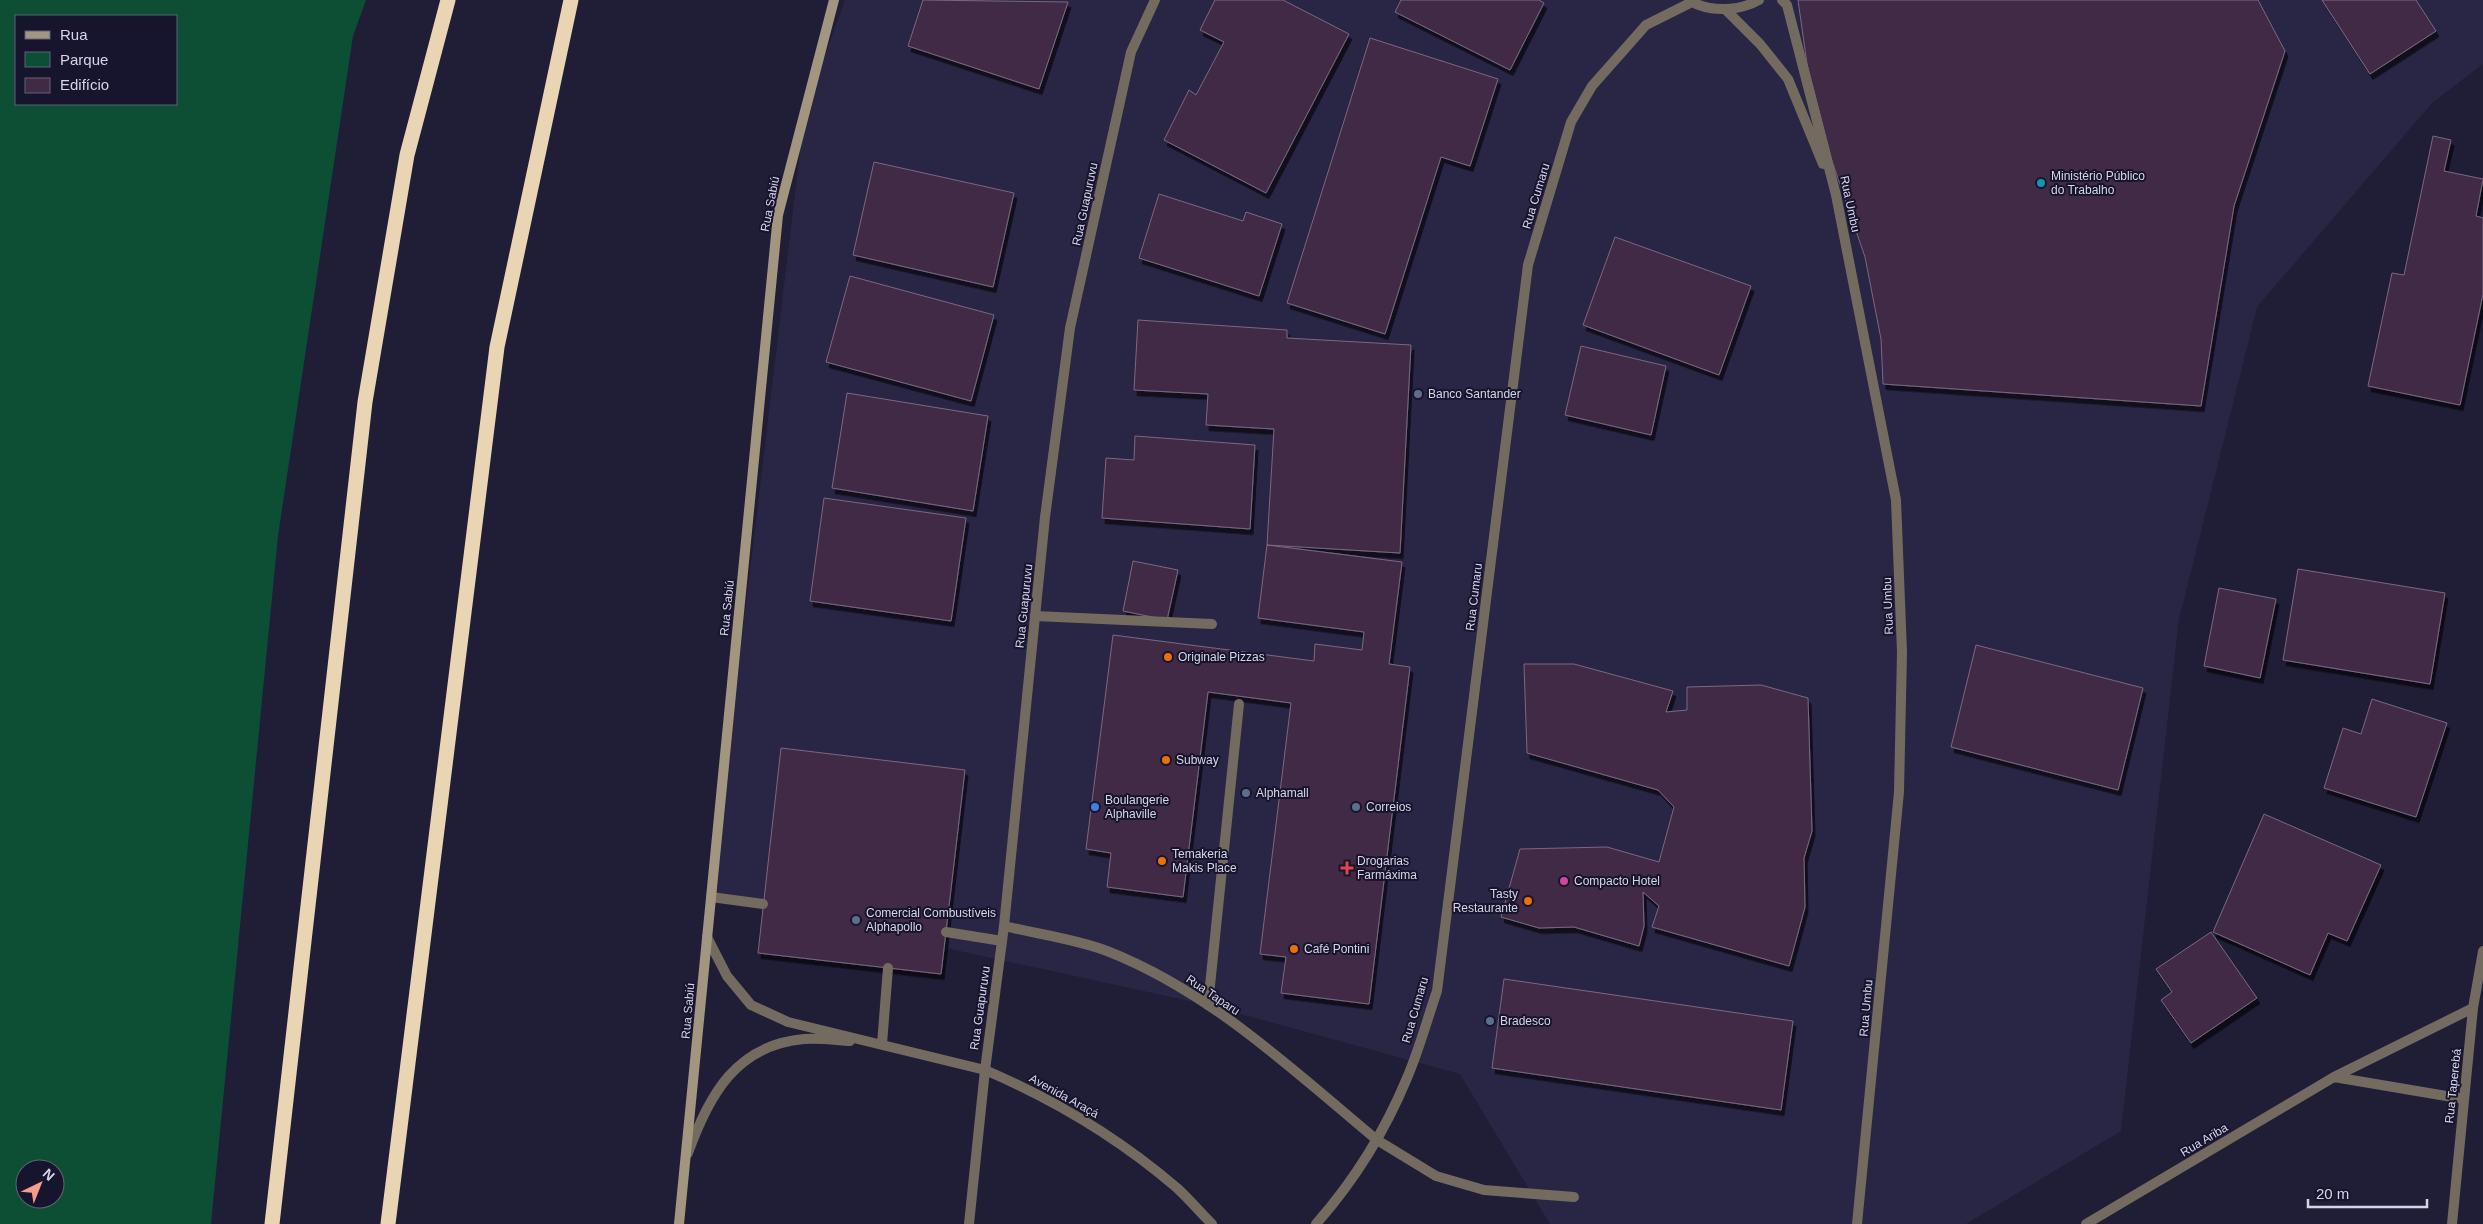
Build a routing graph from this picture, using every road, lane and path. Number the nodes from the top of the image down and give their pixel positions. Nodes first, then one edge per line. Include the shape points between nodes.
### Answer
1 (448, 0) edge
2 (571, 0) edge
3 (834, 0) edge
4 (1155, 0) edge
5 (1759, 0) edge
6 (1782, 0) edge
7 (1691, 1) edge
8 (1725, 9) junction
9 (1836, 195) junction
10 (1036, 616) junction
11 (1212, 624) dead end
12 (1240, 704) dead end
13 (711, 897) junction
14 (764, 904) dead end
15 (1004, 926) junction
16 (946, 932) dead end
17 (707, 938) junction
18 (1002, 942) junction
19 (2483, 951) edge
20 (888, 968) dead end
21 (1208, 1005) junction
22 (2473, 1008) junction
23 (879, 1043) junction
24 (985, 1070) junction
25 (2334, 1077) junction
26 (2464, 1099) junction
27 (1377, 1140) junction
28 (687, 1154) junction
29 (1574, 1197) dead end
30 (272, 1224) edge
31 (388, 1224) edge
32 (679, 1224) edge
33 (969, 1224) edge
34 (1212, 1224) edge
35 (1316, 1224) edge
36 (1858, 1224) edge
37 (2086, 1224) edge
38 (2452, 1224) edge

1 - 30 highway via 407,155 365,402
2 - 31 highway via 497,347
3 - 13 main road, Rua Sabiú via 778,215
4 - 10 street, Rua Guapuruvu via 1131,52 1070,328 1045,517
5 - 8 street via 1750,5
6 - 9 street, Rua Umbu via 1787,5
7 - 8 street via 1708,8
7 - 27 street, Rua Cumaru via 1646,25 1592,86 1571,122 1528,264 1437,991 1407,1077
8 - 9 street via 1760,44 1788,79
9 - 36 street, Rua Umbu via 1896,500 1902,652 1899,792
10 - 11 street
10 - 15 street, Rua Guapuruvu
12 - 21 street
13 - 14 street
13 - 17 main road, Rua Sabiú
15 - 18 street, Rua Guapuruvu
15 - 21 street, Rua Taparu via 1106,951 1163,977
16 - 18 street
17 - 23 street via 727,976 751,1005 788,1022
17 - 28 main road, Rua Sabiú
18 - 24 street, Rua Guapuruvu
19 - 22 street, Rua Taperebá
20 - 23 street
21 - 27 street, Rua Taparu
22 - 25 street, Rua Ariba
22 - 26 street, Rua Taperebá
23 - 24 street, Avenida Araçá
23 - 28 street via 804,1039 764,1049 737,1066 718,1087 701,1116
24 - 33 street, Rua Guapuruvu
24 - 34 street, Avenida Araçá via 1099,1130 1177,1188
25 - 26 street
25 - 37 street, Rua Ariba
26 - 38 street, Rua Taperebá
27 - 29 street, Rua Taparu via 1436,1176 1484,1190
27 - 35 street, Rua Cumaru via 1336,1202
28 - 32 main road, Rua Sabiú

